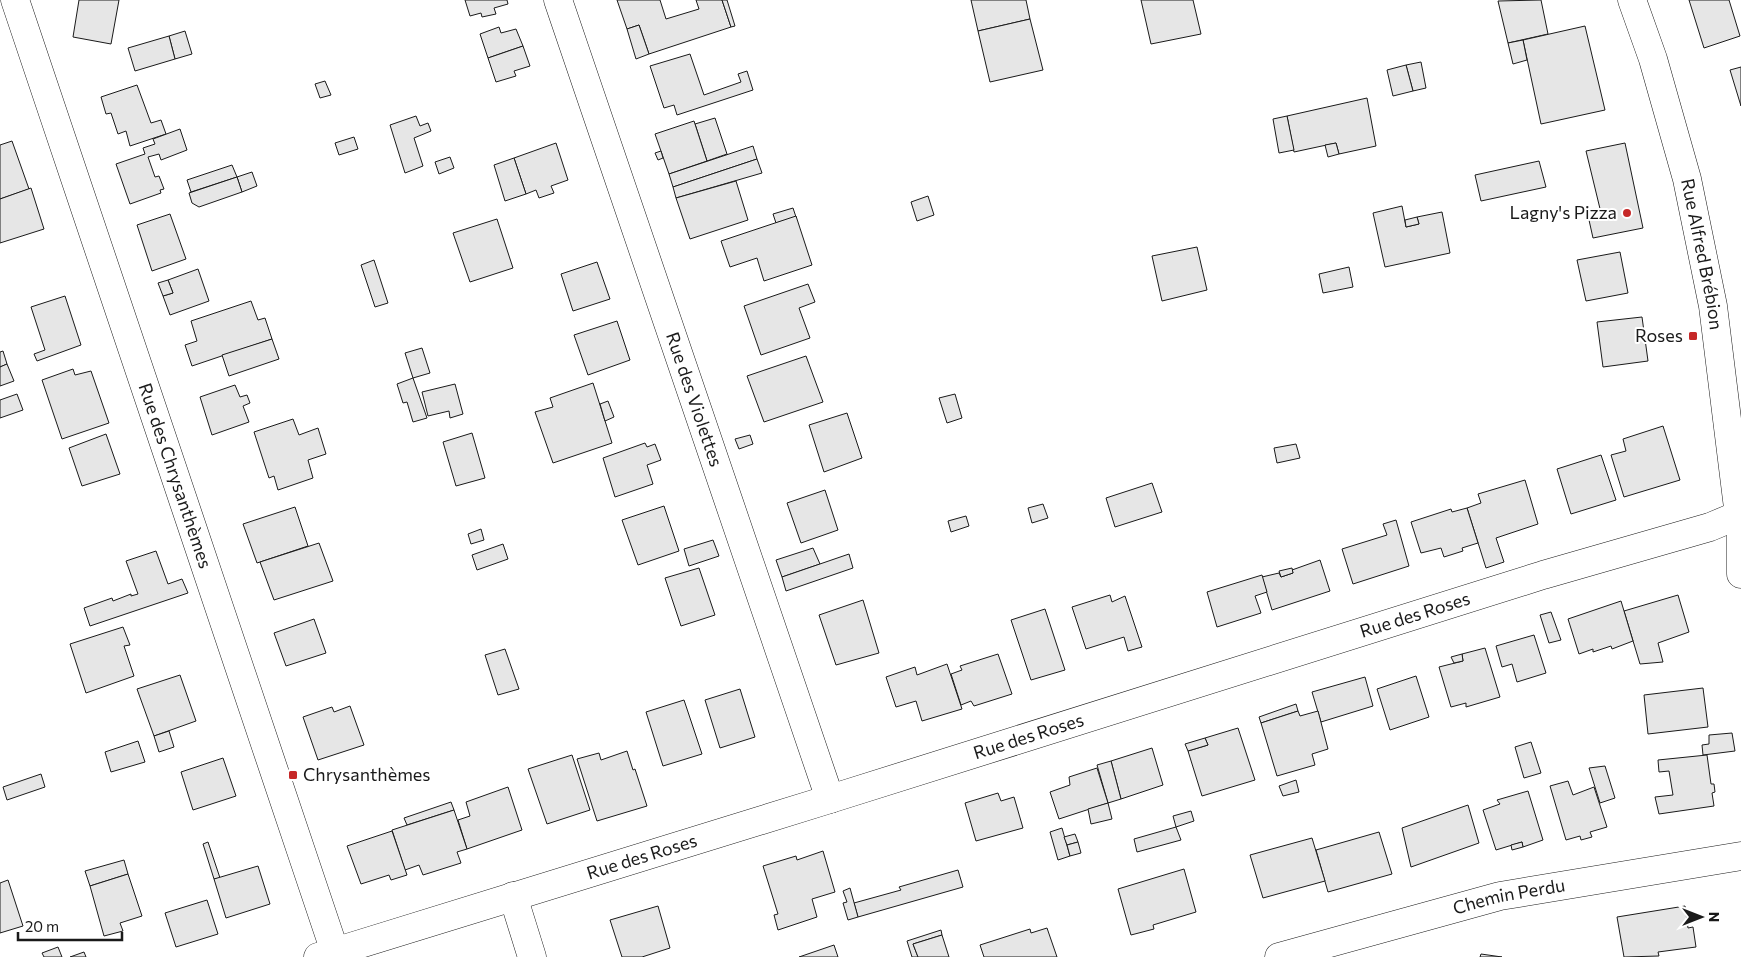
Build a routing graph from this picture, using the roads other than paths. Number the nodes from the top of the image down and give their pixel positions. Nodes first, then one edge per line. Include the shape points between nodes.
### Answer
1 (15, 0) edge
2 (558, 0) edge
3 (1632, 0) edge
4 (1740, 515) edge
5 (1741, 574) edge
6 (830, 799) junction
7 (1741, 856) edge
8 (513, 896) junction
9 (326, 954) edge
10 (532, 957) edge
11 (1279, 957) edge

1 - 9 street, Rue des Chrysanthèmes
2 - 6 street, Rue des Violettes
3 - 4 street, Rue Alfred Brébion via 1653,58 1684,169 1711,296
4 - 5 street, Rue Alfred Brébion
4 - 6 street, Rue des Roses via 1710,527 1524,581
6 - 8 street, Rue des Roses
7 - 11 street, Chemin Perdu via 1500,896
8 - 9 street, Rue des Roses
8 - 10 street

